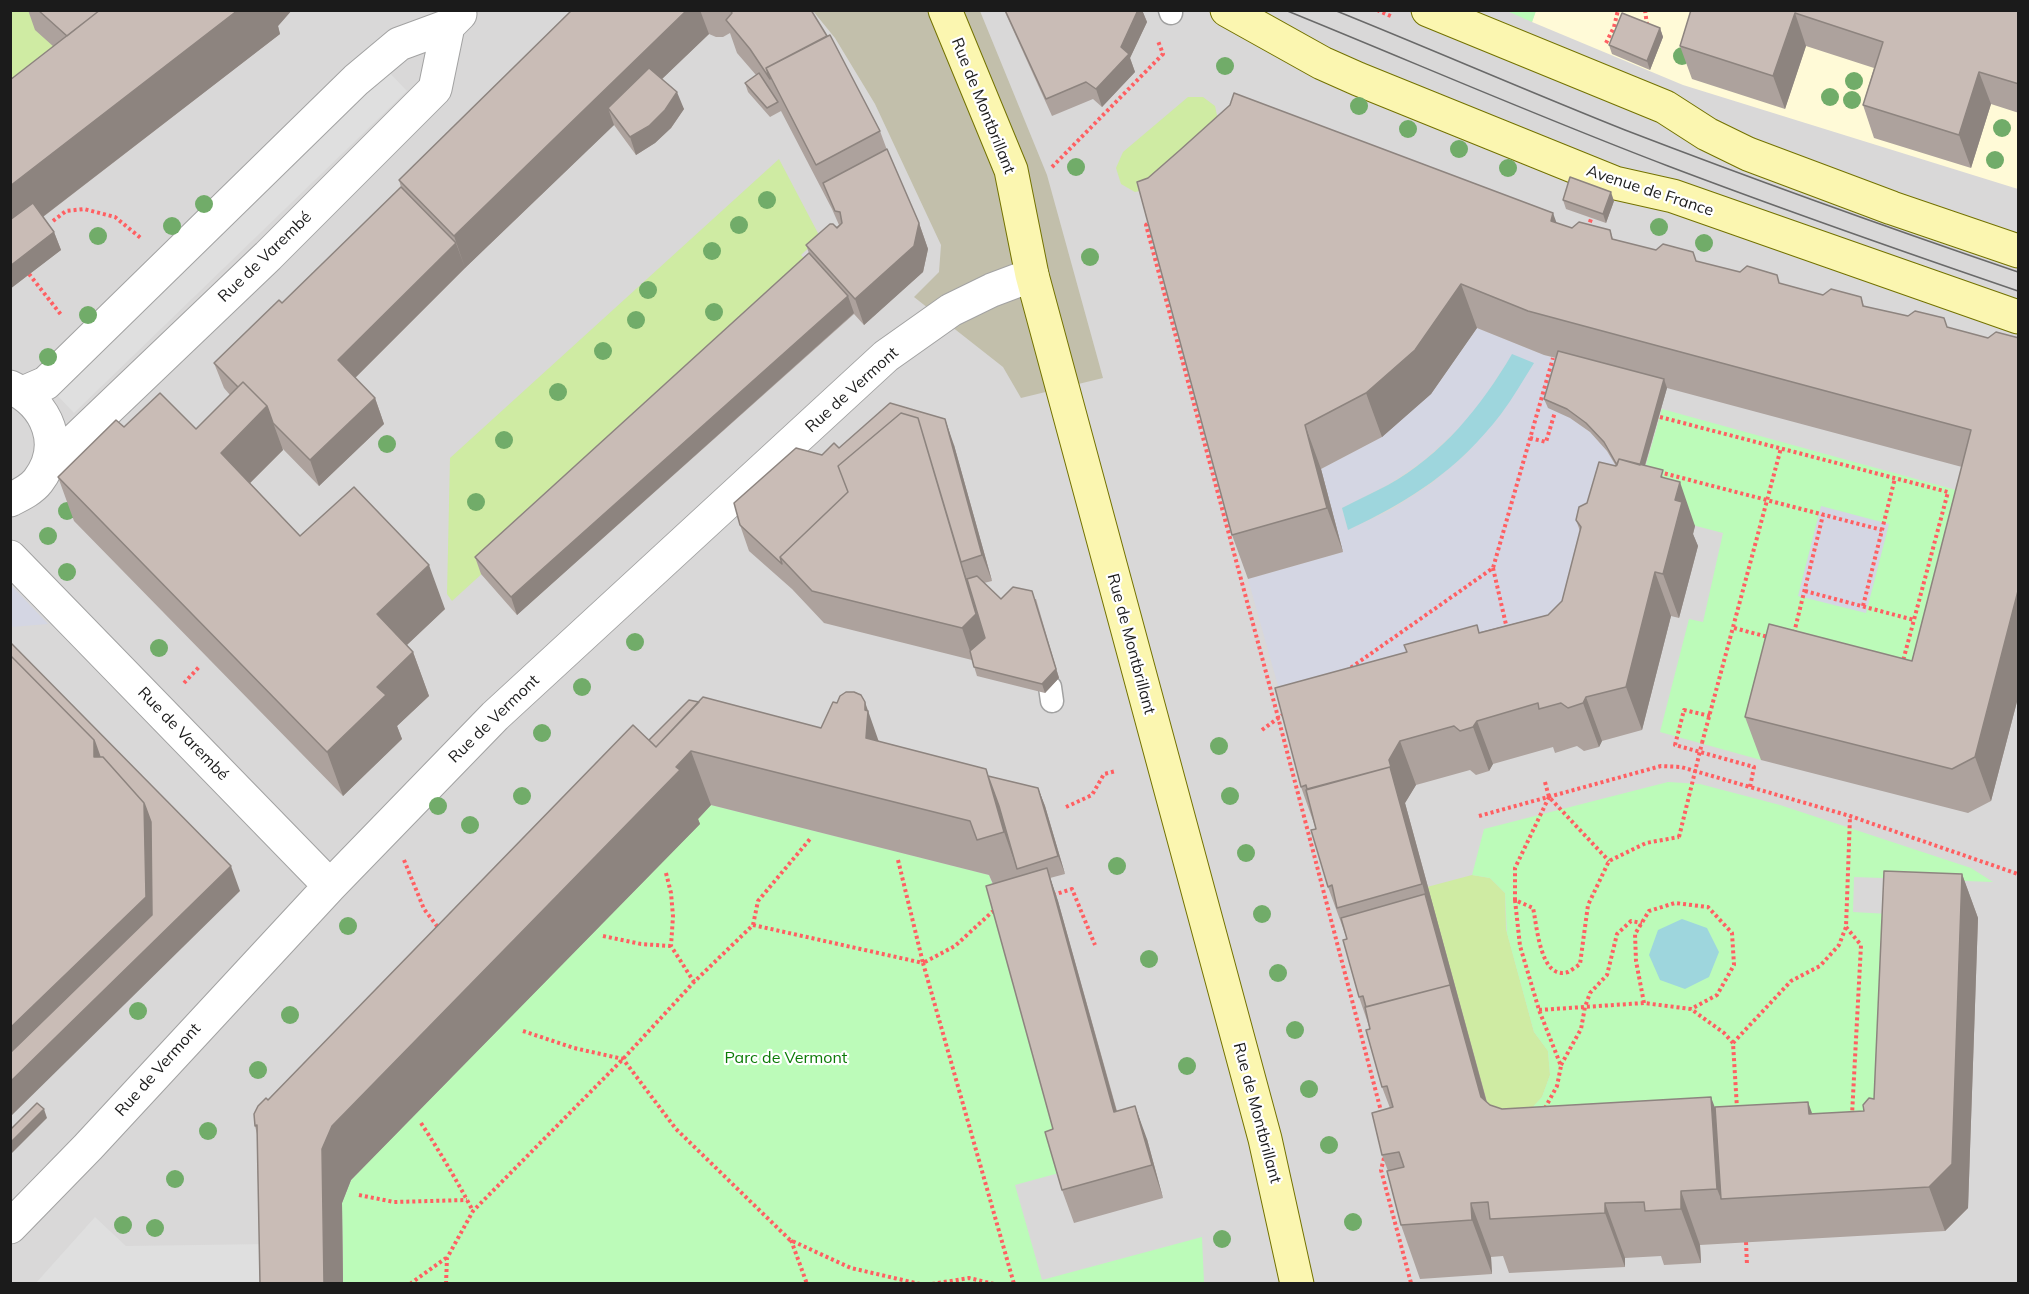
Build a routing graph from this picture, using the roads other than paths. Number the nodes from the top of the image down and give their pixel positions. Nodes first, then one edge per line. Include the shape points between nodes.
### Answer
1 (945, 10) edge
2 (1227, 10) edge
3 (1428, 10) edge
4 (456, 18) edge
5 (2019, 251) edge
6 (1032, 275) junction
7 (2019, 318) edge
8 (17, 390) edge
9 (46, 468) junction
10 (10, 500) edge
11 (10, 557) edge
12 (330, 885) junction
13 (10, 1227) edge
14 (1297, 1284) edge

1 - 6 main road, Rue de Montbrillant via 1011,170
2 - 7 main road, Avenue de France via 1322,63 1615,183 1673,196
3 - 5 main road via 1665,107 1707,134 1749,154
4 - 8 street, Rue de Varembé via 399,44 356,80 46,383
4 - 9 street, Rue de Varembé via 435,89 268,256
6 - 12 street, Rue de Vermont via 951,310 886,356 495,716
6 - 14 main road, Rue de Montbrillant via 1262,1127
8 - 9 street via 37,404 46,419 51,452
9 - 10 street, Rue de Varembé via 25,493
11 - 12 street, Rue de Varembé
12 - 13 street, Rue de Vermont

